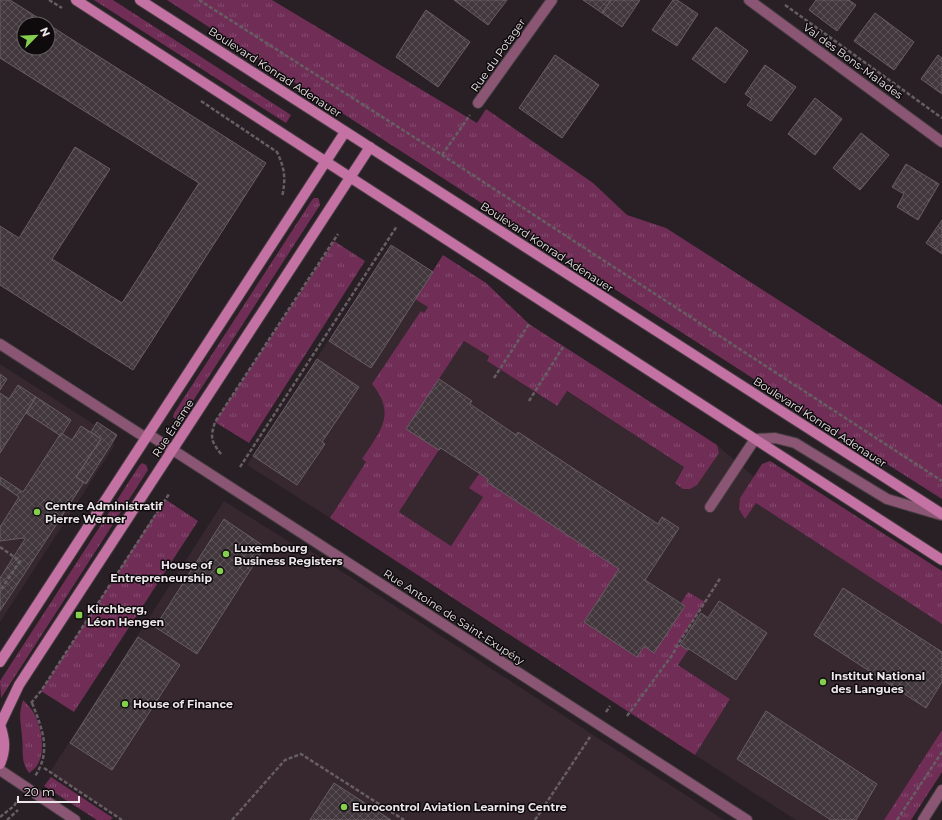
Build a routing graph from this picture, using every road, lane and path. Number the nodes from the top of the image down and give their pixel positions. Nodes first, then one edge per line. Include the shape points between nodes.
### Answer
1 (76, 0) edge
2 (140, 0) edge
3 (199, 0) edge
4 (552, 0) edge
5 (749, 0) edge
6 (784, 4) dead end
7 (478, 103) joint
8 (942, 118) edge
9 (345, 132) junction
10 (942, 142) edge
11 (370, 148) junction
12 (277, 152) dead end
13 (442, 154) junction
14 (326, 162) junction
15 (350, 178) junction
16 (282, 196) dead end
17 (397, 226) dead end
18 (338, 234) dead end
19 (529, 324) dead end
20 (0, 344) edge
21 (563, 347) dead end
22 (494, 378) dead end
23 (529, 401) dead end
24 (147, 436) junction
25 (755, 439) junction
26 (173, 450) junction
27 (222, 454) dead end
28 (240, 467) dead end
29 (942, 481) edge
30 (169, 494) dead end
31 (710, 506) dead end
32 (942, 514) edge
33 (0, 547) edge
34 (942, 560) edge
35 (721, 577) dead end
36 (0, 591) edge
37 (0, 662) edge
38 (16, 692) junction
39 (32, 703) junction
40 (610, 706) dead end
41 (627, 716) dead end
42 (598, 724) junction
43 (0, 725) edge
44 (942, 752) edge
45 (0, 764) edge
46 (44, 768) dead end
47 (0, 770) edge
48 (26, 788) junction
49 (942, 790) edge
50 (18, 810) dead end
51 (0, 817) edge
52 (7, 820) edge
53 (75, 820) edge
54 (122, 820) edge
55 (232, 820) edge
56 (404, 820) edge
57 (536, 820) edge
58 (746, 820) edge
59 (897, 820) edge
60 (923, 820) edge

1 - 14 main road
2 - 9 main road, Boulevard Konrad Adenauer
3 - 13 path
4 - 7 street, Rue du Potager
5 - 10 street, Val des Bons-Malades
6 - 8 path
7 - 13 path
9 - 11 main road, Boulevard Konrad Adenauer
9 - 14 main road, Rue Érasme
11 - 15 main road, Rue Érasme
11 - 32 main road, Boulevard Konrad Adenauer
12 - 16 path via 283,166 285,183
13 - 29 path
14 - 15 main road
14 - 24 main road, Rue Érasme
15 - 25 main road
15 - 26 main road, Rue Érasme
17 - 28 path
18 - 27 path via 215,422 213,444
19 - 22 path
20 - 24 street, Rue Antoine de Saint-Exupéry
21 - 23 path
24 - 26 street, Rue Antoine de Saint-Exupéry
24 - 37 main road, Rue Érasme
25 - 31 street
25 - 32 street, Boulevard Konrad Adenauer via 775,438 795,443 887,499
25 - 34 main road
26 - 38 main road, Rue Érasme
26 - 42 street, Rue Antoine de Saint-Exupéry
30 - 39 path
33 - 36 path via 20,560
35 - 41 path via 673,654
38 - 39 path
38 - 43 main road, Rue Érasme
39 - 48 path via 42,729 44,757
40 - 42 path
42 - 57 path
42 - 58 street, Rue Antoine de Saint-Exupéry
43 - 45 main road, Rue Érasme via 5,740 4,755
44 - 59 path
46 - 54 path
47 - 48 street
48 - 51 path via 14,806
48 - 53 street
49 - 60 street
50 - 52 path
55 - 56 path via 285,760 301,754

